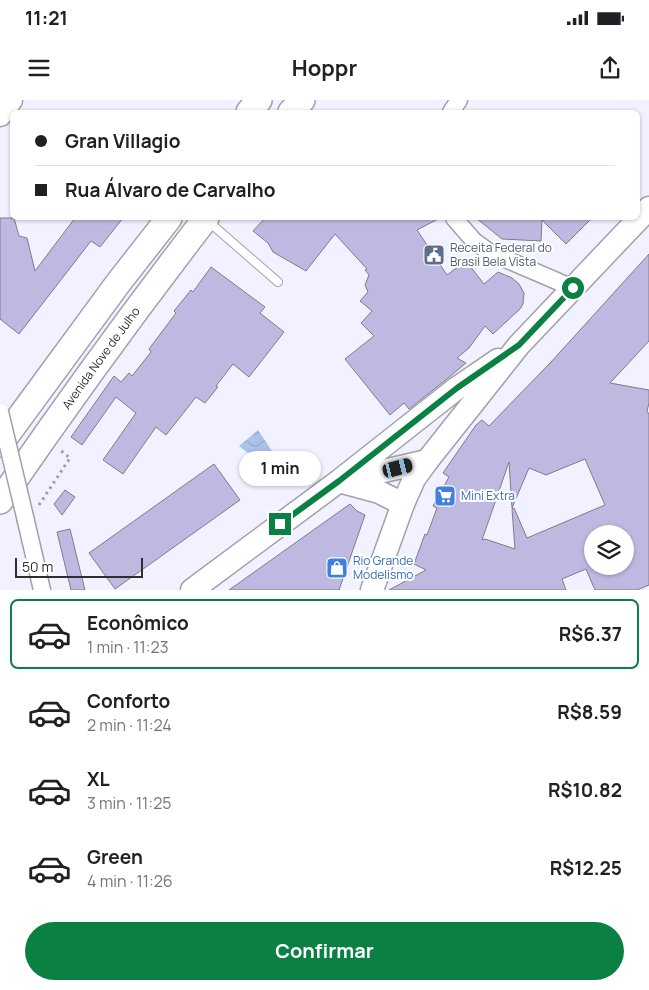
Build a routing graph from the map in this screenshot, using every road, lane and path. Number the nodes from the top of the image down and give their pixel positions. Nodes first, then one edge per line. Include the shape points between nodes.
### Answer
1 (11, 100) edge
2 (259, 100) edge
3 (302, 100) edge
4 (251, 110) edge
5 (293, 110) edge
6 (0, 115) edge
7 (649, 208) edge
8 (640, 217) edge
9 (166, 220) edge
10 (204, 220) edge
11 (208, 220) edge
12 (456, 220) edge
13 (638, 220) edge
14 (278, 282) dead end
15 (573, 288) junction
16 (519, 345) junction
17 (0, 412) edge
18 (0, 444) edge
19 (57, 448) dead end
20 (427, 461) junction
21 (339, 481) junction
22 (0, 501) edge
23 (403, 504) junction
24 (26, 523) junction
25 (42, 590) edge
26 (192, 590) edge
27 (372, 590) edge

1 - 6 main road
2 - 4 main road
3 - 5 main road
7 - 8 main road
9 - 18 main road
10 - 22 main road, Avenida Nove de Julho
11 - 14 lane
12 - 15 street via 474,241 490,252
13 - 15 main road
15 - 16 main road
16 - 20 main road
16 - 21 main road via 457,388
17 - 24 street, bridge
19 - 24 path via 70,458
20 - 21 main road
20 - 23 main road via 414,479
21 - 23 main road via 379,492
21 - 26 main road
23 - 27 main road
24 - 25 street

